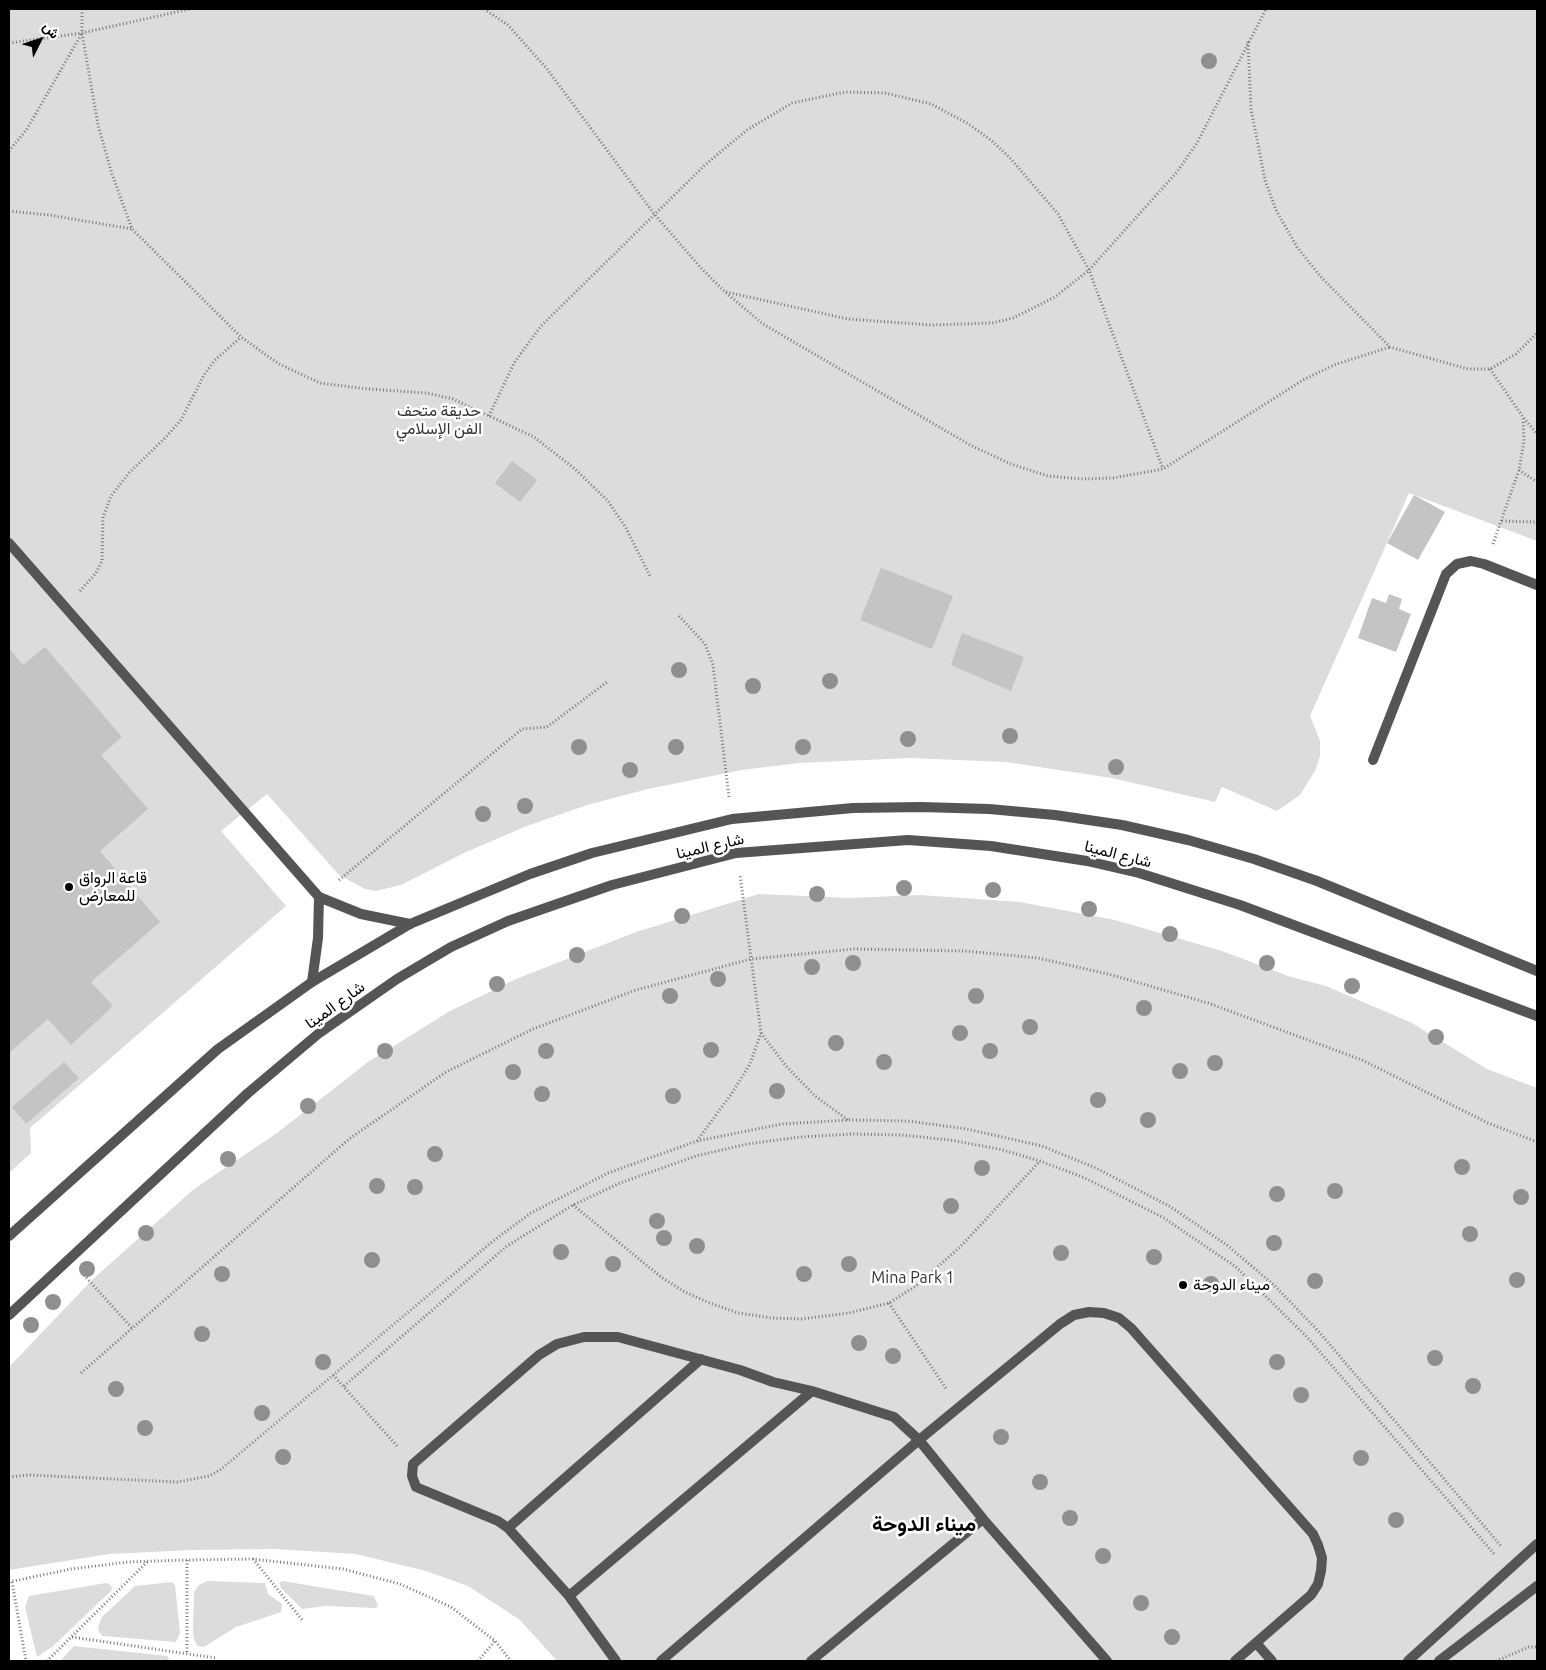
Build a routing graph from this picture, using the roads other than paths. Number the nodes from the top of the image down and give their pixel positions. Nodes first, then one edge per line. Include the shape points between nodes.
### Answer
1 (9, 543) edge
2 (1537, 585) edge
3 (1373, 760) dead end
4 (319, 897) junction
5 (410, 924) junction
6 (1537, 971) edge
7 (312, 982) junction
8 (1537, 1016) edge
9 (9, 1236) edge
10 (9, 1315) edge
11 (701, 1359) junction
12 (812, 1391) junction
13 (919, 1440) junction
14 (982, 1519) junction
15 (508, 1528) junction
16 (1537, 1544) edge
17 (1537, 1586) edge
18 (569, 1596) junction
19 (1257, 1644) junction
20 (616, 1661) edge
21 (661, 1661) edge
22 (811, 1661) edge
23 (1107, 1661) edge
24 (1235, 1661) edge
25 (1272, 1661) edge
26 (1408, 1661) edge
27 (1439, 1661) edge

1 - 4 street
2 - 3 street via 1470,561 1457,564 1446,574
4 - 5 street via 361,914
4 - 7 street
5 - 6 street, شارع المينا via 530,874 592,853 732,819 854,808 921,806 1046,814 1188,840 1317,881
5 - 7 street, شارع المينا
7 - 9 street, شارع المينا via 218,1049
8 - 10 street, شارع المينا via 1240,904 1139,873 1079,859 991,846 908,840 736,852 612,885 508,921 397,979 318,1034 248,1092
11 - 12 street
11 - 15 street
11 - 15 street via 618,1337 584,1337 557,1344 539,1355 413,1464 412,1476 416,1487
12 - 13 street via 894,1417
12 - 18 street
13 - 14 street
13 - 19 street via 1074,1315 1089,1312 1119,1318 1312,1534 1318,1545 1322,1558 1318,1584 1311,1595
13 - 21 street
14 - 22 street
14 - 23 street
15 - 18 street
16 - 26 street
17 - 27 street
18 - 20 street
19 - 24 street
19 - 25 street

